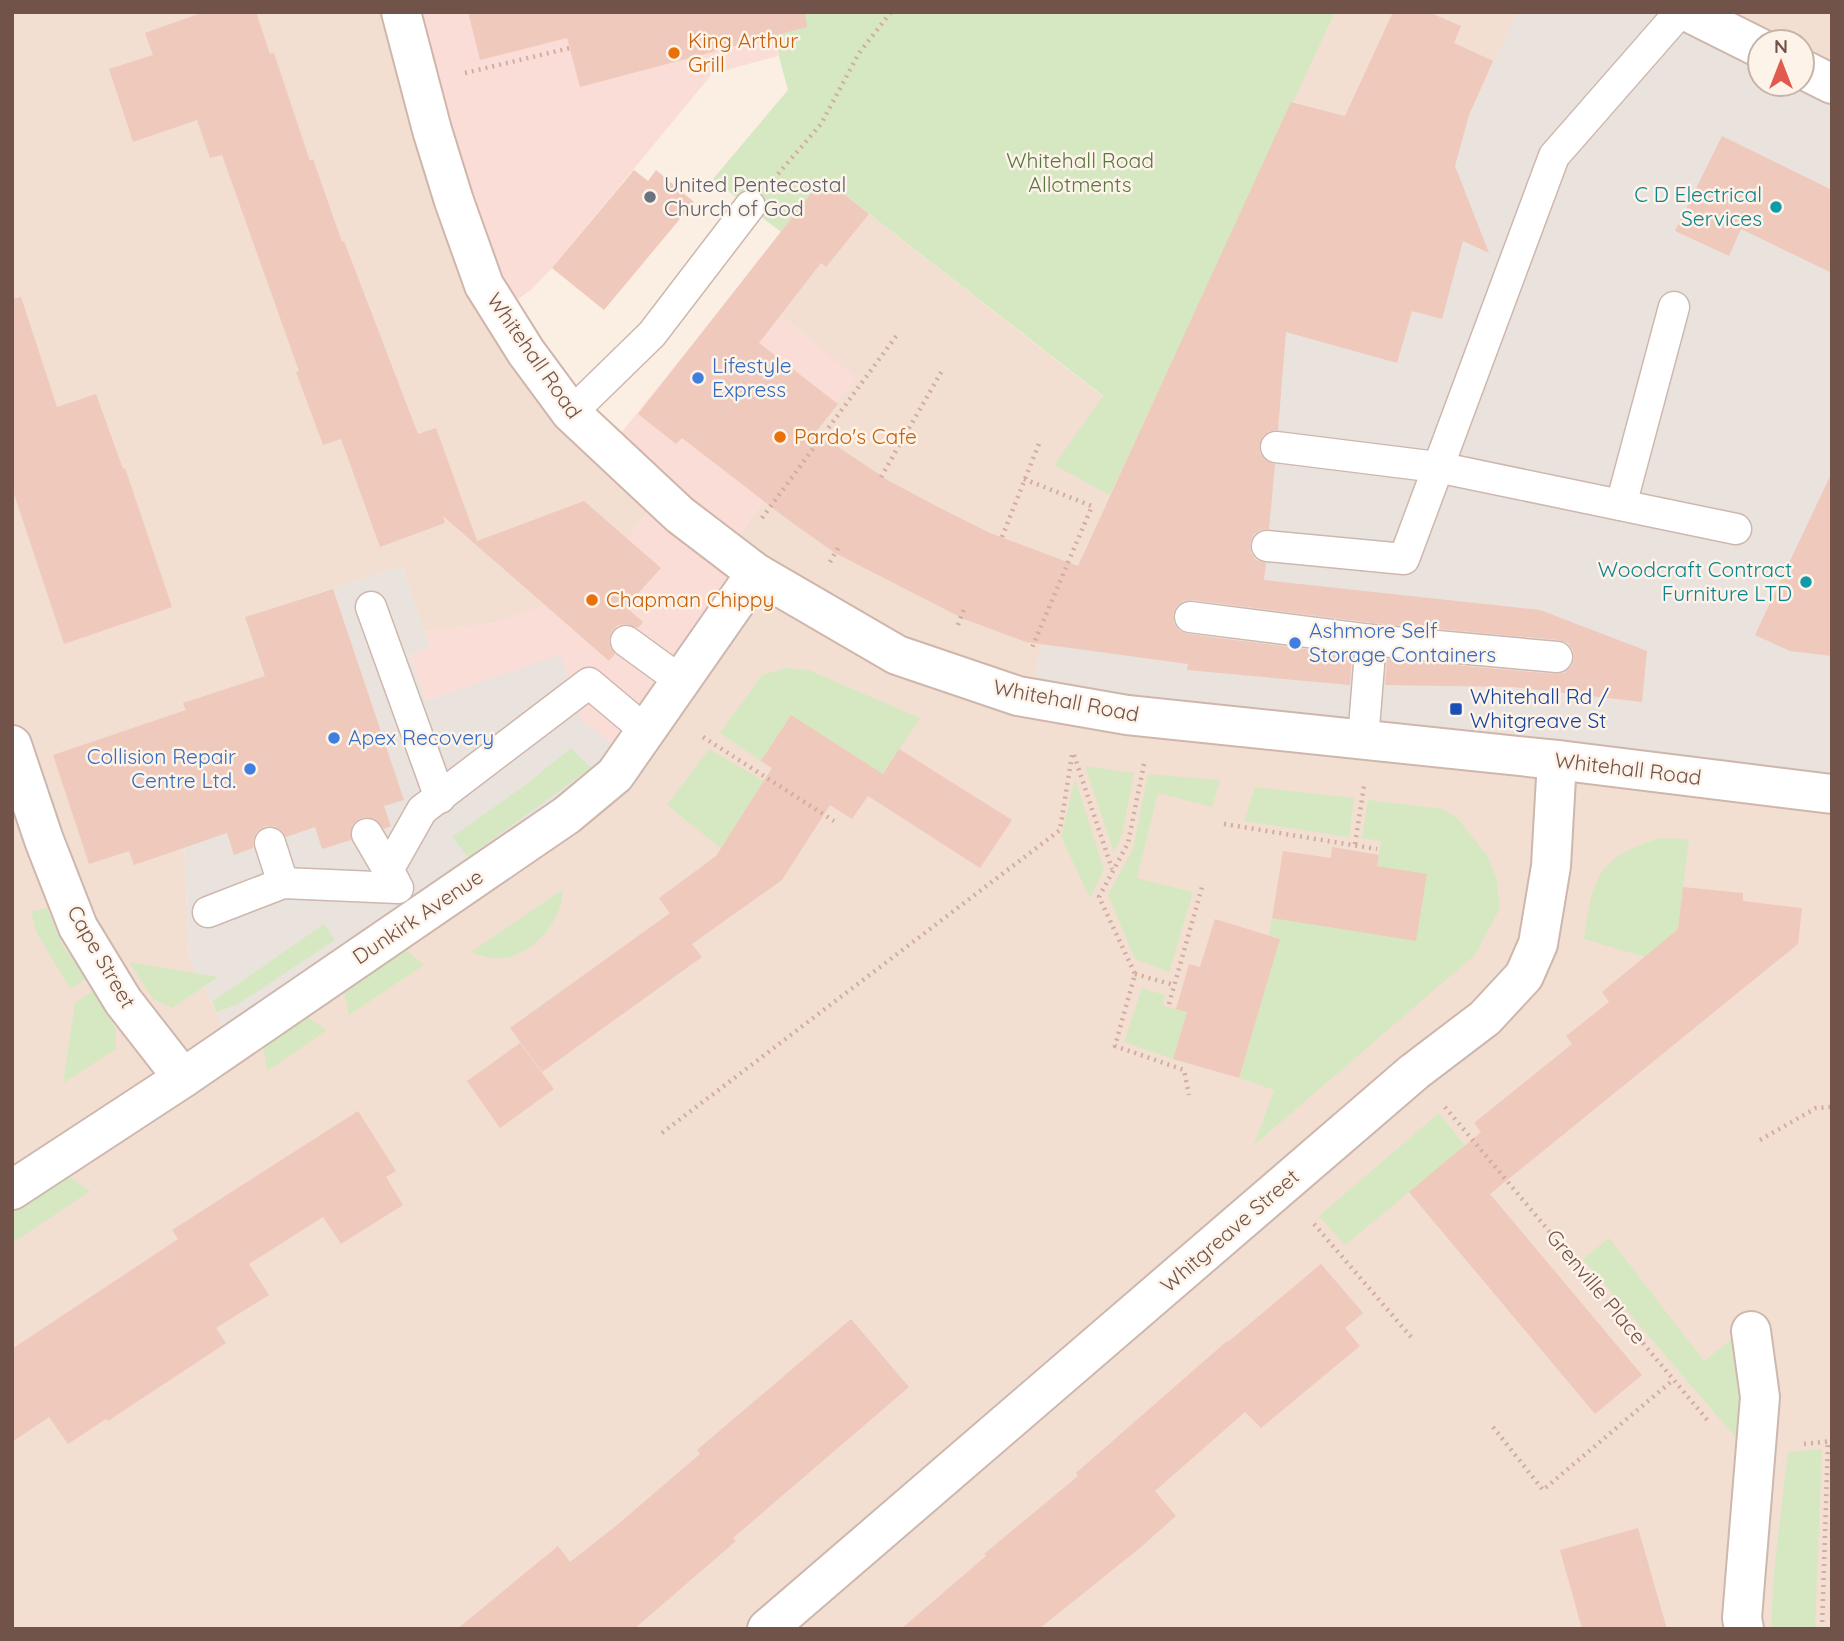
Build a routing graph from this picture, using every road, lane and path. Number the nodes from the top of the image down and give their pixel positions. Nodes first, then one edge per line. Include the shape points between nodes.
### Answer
1 (401, 12) edge
2 (891, 12) edge
3 (1680, 12) edge
4 (1688, 12) edge
5 (1746, 41) edge
6 (570, 48) dead end
7 (452, 76) dead end
8 (1816, 76) edge
9 (1832, 83) edge
10 (750, 206) joint
11 (1675, 307) dead end
12 (897, 335) dead end
13 (943, 369) dead end
14 (571, 413) junction
15 (1040, 441) dead end
16 (1276, 447) dead end
17 (1437, 467) junction
18 (881, 477) dead end
19 (1024, 479) junction
20 (1621, 505) junction
21 (755, 527) dead end
22 (1736, 529) dead end
23 (1002, 537) dead end
24 (1267, 546) dead end
25 (756, 573) junction
26 (370, 607) dead end
27 (1190, 617) dead end
28 (1371, 640) junction
29 (626, 641) dead end
30 (1028, 657) dead end
31 (1557, 657) dead end
32 (681, 681) junction
33 (646, 731) junction
34 (703, 737) dead end
35 (1363, 740) junction
36 (12, 745) edge
37 (1144, 760) dead end
38 (1557, 760) junction
39 (1364, 786) dead end
40 (1832, 794) edge
41 (439, 797) junction
42 (834, 821) dead end
43 (1224, 824) dead end
44 (367, 834) dead end
45 (270, 843) dead end
46 (1355, 844) junction
47 (1377, 849) dead end
48 (1112, 870) junction
49 (283, 883) junction
50 (1202, 887) dead end
51 (400, 892) junction
52 (208, 912) dead end
53 (1135, 974) junction
54 (1174, 985) junction
55 (1169, 1004) dead end
56 (183, 1078) junction
57 (1189, 1094) dead end
58 (1438, 1098) dead end
59 (1832, 1107) edge
60 (662, 1133) dead end
61 (1760, 1140) dead end
62 (12, 1190) edge
63 (1306, 1214) dead end
64 (1751, 1331) dead end
65 (1411, 1337) dead end
66 (1673, 1380) junction
67 (1493, 1427) dead end
68 (1828, 1441) dead end
69 (1755, 1476) junction
70 (767, 1629) edge
71 (1744, 1629) edge
72 (1822, 1629) edge

1 - 14 street, Whitehall Road via 429,119 484,285
2 - 10 path via 859,53 821,124
3 - 17 lane via 1555,156
4 - 5 street
6 - 7 path
8 - 9 street
10 - 14 lane via 652,334
11 - 20 lane
12 - 21 path
13 - 18 path
14 - 25 street, Whitehall Road via 680,515
15 - 19 path
16 - 17 lane
17 - 20 lane
17 - 24 lane via 1404,559
19 - 23 path
19 - 30 path via 1092,506
20 - 22 lane
25 - 32 street, Dunkirk Avenue
25 - 35 street, Whitehall Road via 897,655 1018,696 1127,715
26 - 41 lane
27 - 28 lane
28 - 31 lane
28 - 35 lane
29 - 32 lane
32 - 33 street, Dunkirk Avenue
33 - 41 lane via 589,683
33 - 51 street, Dunkirk Avenue via 615,775 567,815
34 - 42 path
35 - 38 street, Whitehall Road
36 - 56 street, Cape Street via 78,927 123,1001
37 - 48 path via 1128,843
38 - 40 street, Whitehall Road
38 - 70 street, Whitgreave Street via 1551,866 1538,944 1524,976 1485,1018 1414,1072
39 - 46 path
41 - 51 lane via 422,810
43 - 46 path
44 - 51 lane
45 - 49 lane
46 - 47 path
48 - 53 path via 1098,897
48 - 60 path via 1072,751 1060,830
49 - 51 lane
49 - 52 lane
50 - 54 path
51 - 56 street, Dunkirk Avenue
53 - 54 path
53 - 57 path via 1115,1046 1184,1070
54 - 55 path
56 - 62 street, Dunkirk Avenue
58 - 66 path, Grenville Place
59 - 61 path via 1816,1108
63 - 65 path
64 - 69 street via 1760,1397
66 - 67 path via 1543,1490
66 - 69 path, Grenville Place
68 - 72 path
69 - 71 street

